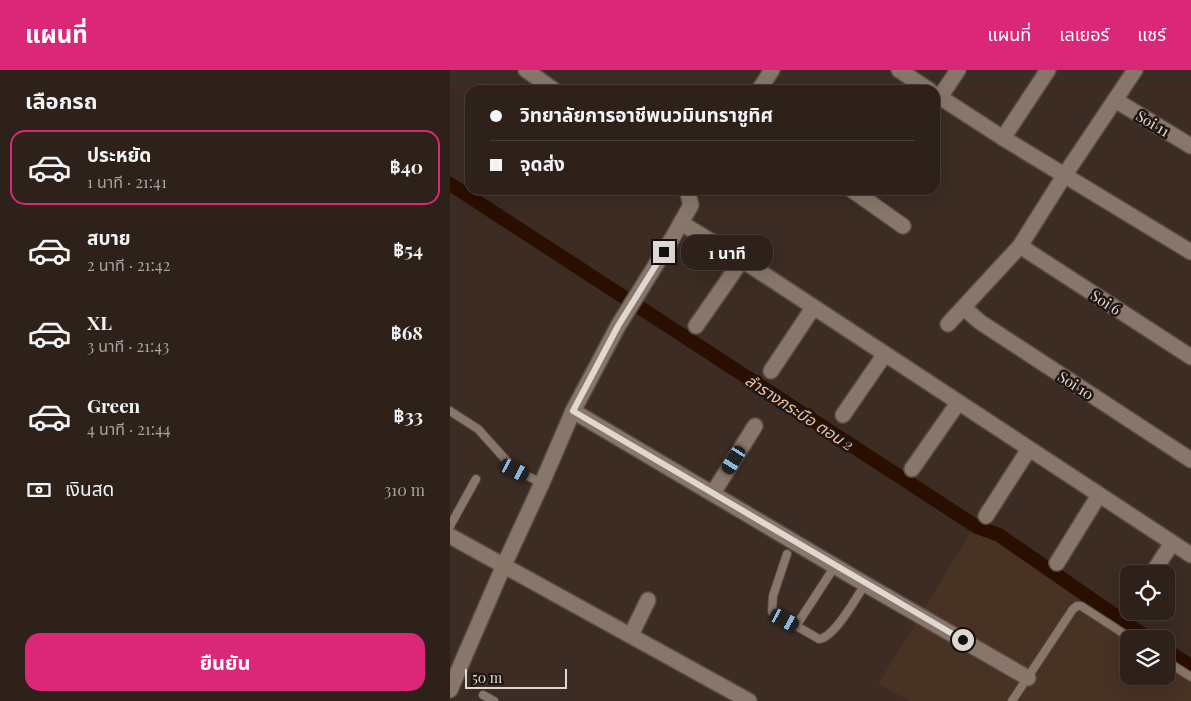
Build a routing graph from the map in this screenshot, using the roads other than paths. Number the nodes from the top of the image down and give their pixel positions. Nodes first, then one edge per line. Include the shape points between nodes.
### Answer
1 (526, 70) edge
2 (772, 70) edge
3 (899, 70) edge
4 (958, 70) edge
5 (1048, 70) edge
6 (1135, 70) edge
7 (547, 85) edge
8 (762, 85) edge
9 (922, 85) edge
10 (940, 89) edge
11 (940, 97) edge
12 (1115, 100) junction
13 (1003, 138) junction
14 (1191, 146) edge
15 (1064, 176) junction
16 (691, 195) edge
17 (859, 195) edge
18 (681, 223) junction
19 (903, 226) dead end
20 (1020, 246) junction
21 (1191, 252) edge
22 (742, 260) junction
23 (813, 308) junction
24 (964, 308) junction
25 (948, 324) dead end
26 (696, 326) dead end
27 (885, 354) junction
28 (1191, 357) edge
29 (771, 371) dead end
30 (958, 403) junction
31 (450, 411) edge
32 (573, 411) junction
33 (843, 415) dead end
34 (755, 426) dead end
35 (1029, 449) junction
36 (1191, 460) edge
37 (912, 469) dead end
38 (476, 479) dead end
39 (542, 483) junction
40 (713, 493) junction
41 (1099, 495) junction
42 (986, 516) dead end
43 (450, 526) edge
44 (450, 536) edge
45 (1172, 543) junction
46 (787, 554) dead end
47 (1191, 555) edge
48 (1057, 563) dead end
49 (1158, 565) edge
50 (504, 566) junction
51 (835, 566) junction
52 (865, 584) junction
53 (648, 600) dead end
54 (796, 626) junction
55 (1120, 631) edge
56 (632, 635) junction
57 (1175, 667) edge
58 (1191, 677) edge
59 (1028, 678) junction
60 (450, 689) edge
61 (483, 695) dead end
62 (494, 701) edge
63 (749, 701) edge
64 (1012, 701) edge

1 - 7 street
2 - 8 street
3 - 9 street
4 - 10 street
5 - 13 street
6 - 12 street
11 - 13 street
12 - 14 street, Soi 11
12 - 15 street
13 - 15 street
15 - 20 street
15 - 21 street
16 - 18 street via 691,205
17 - 19 street
18 - 22 street
18 - 32 street
20 - 24 street
20 - 28 street, Soi 6
22 - 23 street
22 - 26 street
23 - 27 street
23 - 29 street
24 - 25 street
24 - 36 street, Soi 10 via 980,322
27 - 30 street
27 - 33 street
30 - 35 street
30 - 37 street
31 - 39 lane via 478,429 515,470
32 - 39 street
32 - 40 street
34 - 40 street
35 - 41 street
35 - 42 street
38 - 43 lane
39 - 50 street
40 - 51 street
41 - 45 street
41 - 48 street
44 - 50 street
45 - 47 street
45 - 49 street
46 - 54 lane via 772,609 774,614
50 - 56 street
50 - 60 street
51 - 52 street
51 - 54 lane
52 - 54 lane via 826,637 819,639
52 - 59 street
53 - 56 street
55 - 59 lane via 1077,606
56 - 63 street
57 - 58 lane
59 - 64 lane
61 - 62 lane

